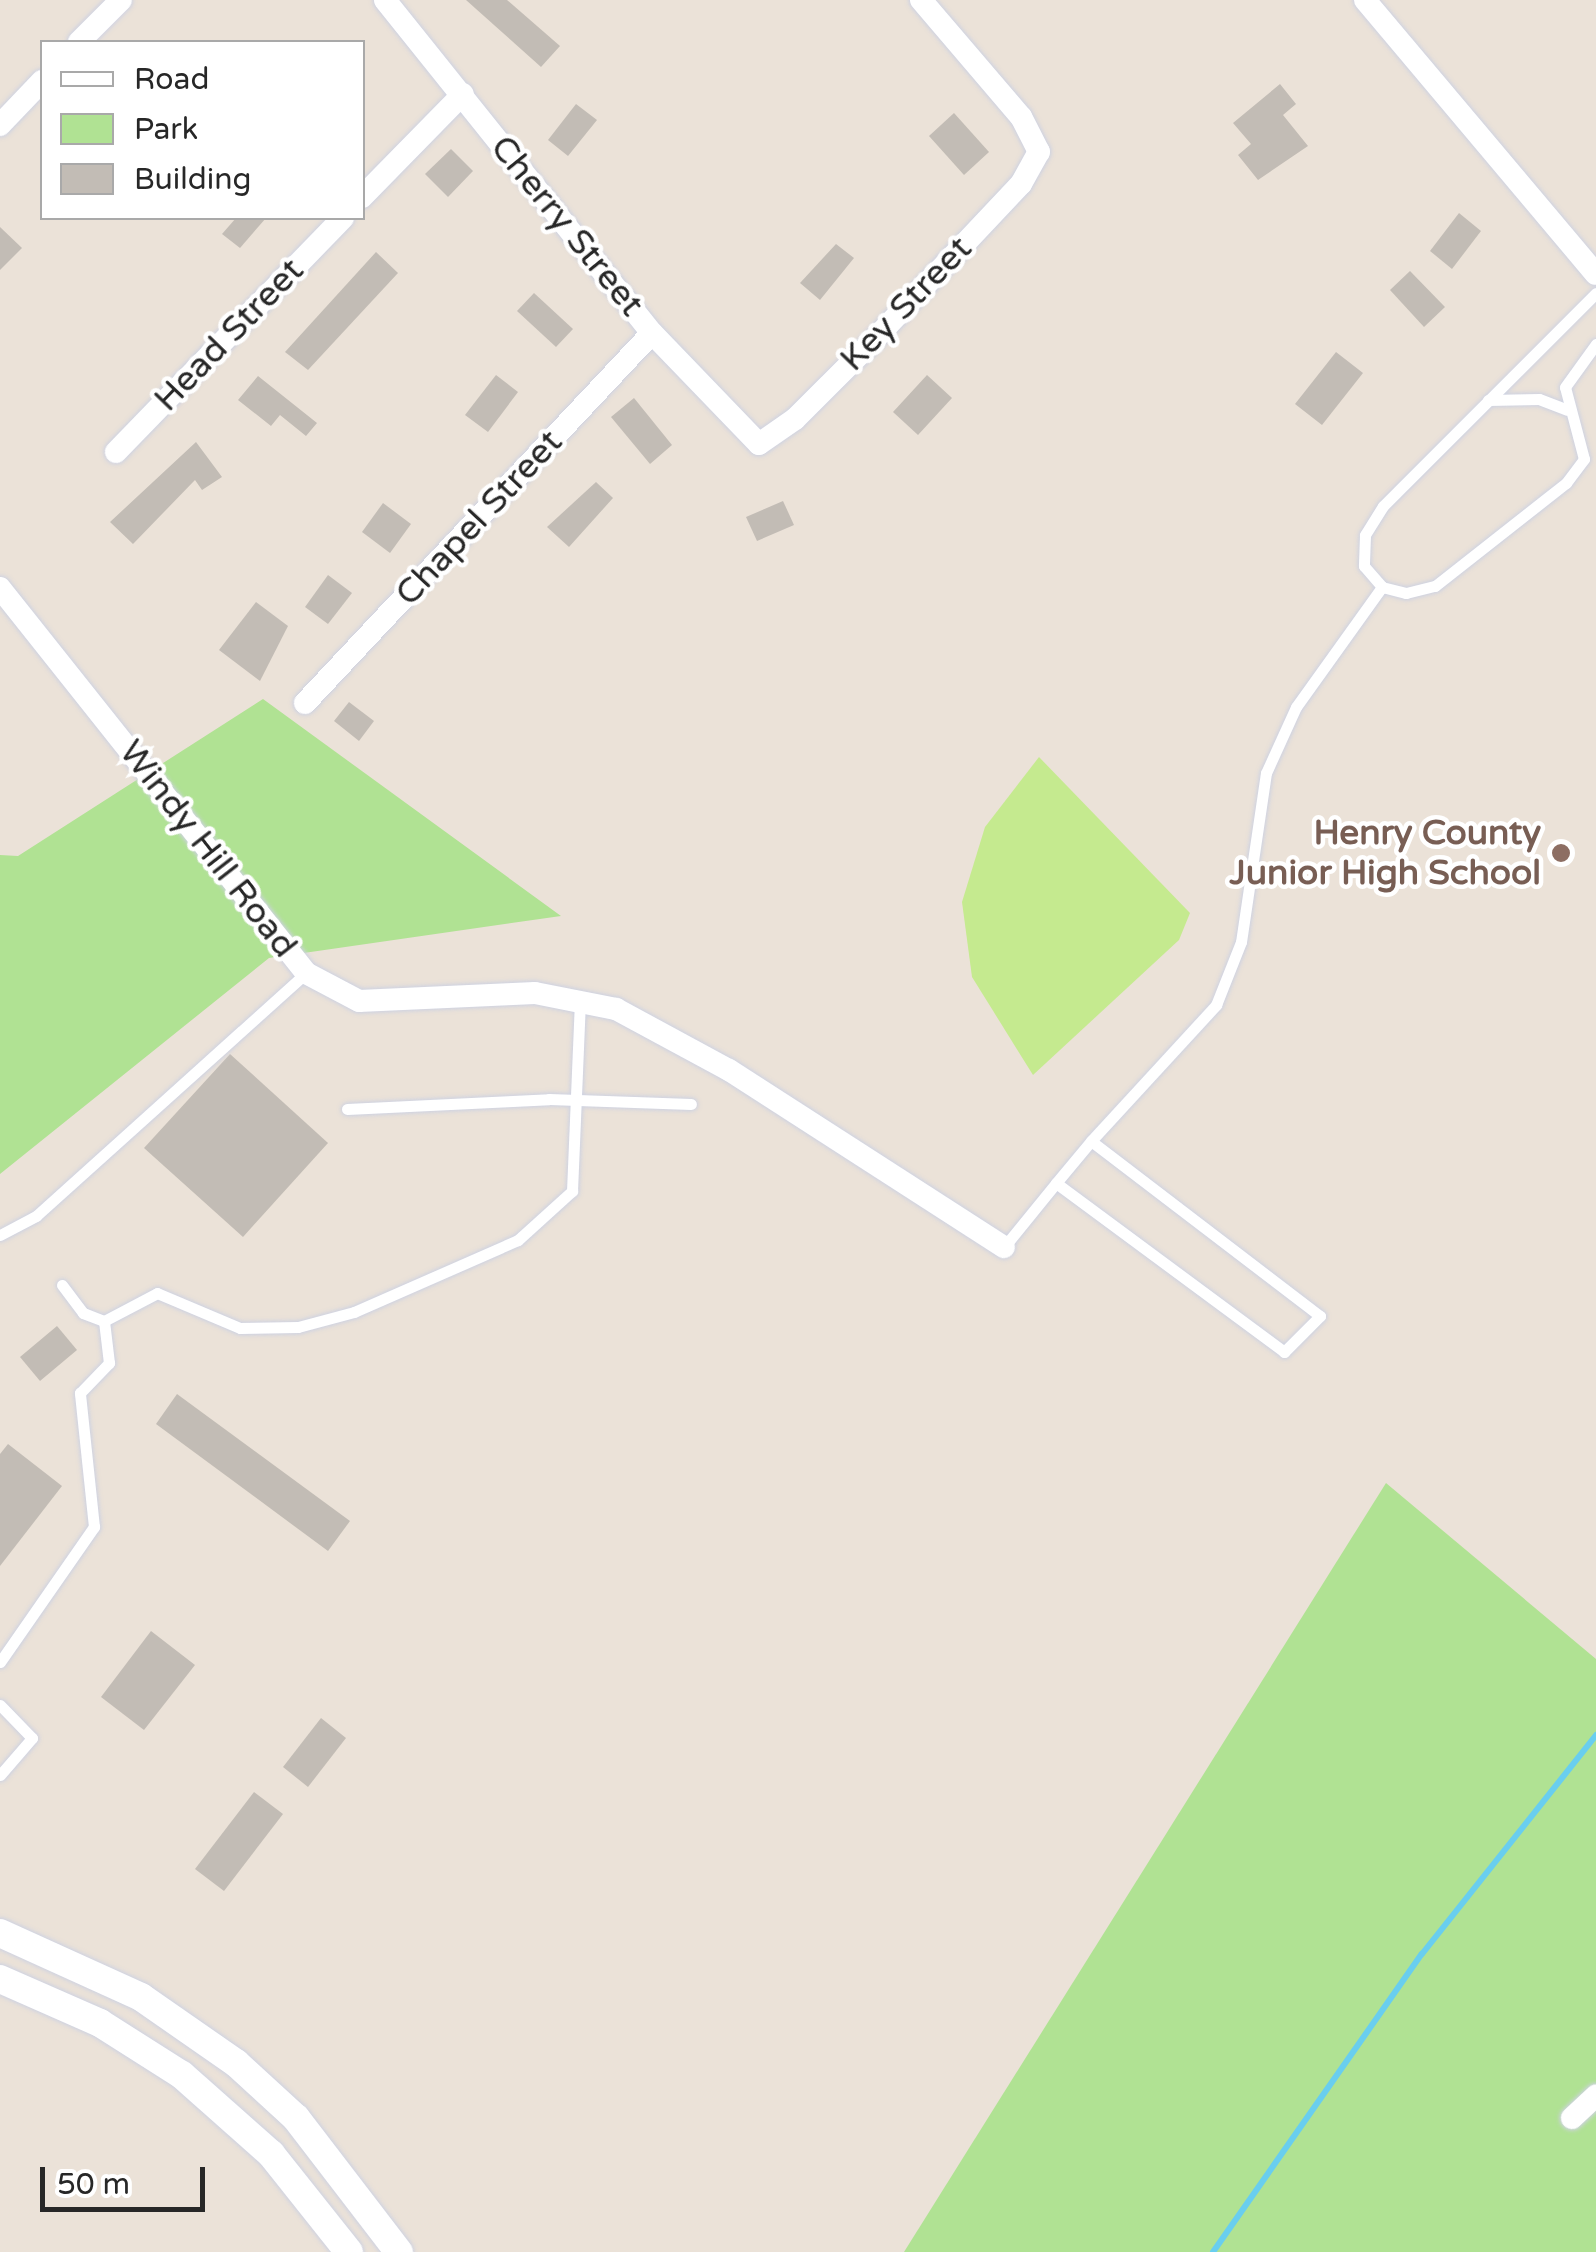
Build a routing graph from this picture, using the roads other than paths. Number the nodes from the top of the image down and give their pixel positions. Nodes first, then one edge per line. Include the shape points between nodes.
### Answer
1 (121, 0) edge
2 (385, 0) edge
3 (921, 0) edge
4 (1365, 0) edge
5 (82, 40) edge
6 (40, 83) edge
7 (462, 94) junction
8 (0, 125) edge
9 (365, 194) edge
10 (341, 220) edge
11 (1596, 274) edge
12 (1596, 293) edge
13 (652, 332) junction
14 (1596, 344) edge
15 (1590, 354) edge
16 (1488, 400) junction
17 (1567, 410) junction
18 (759, 444) joint
19 (116, 452) dead end
20 (1382, 586) junction
21 (0, 588) edge
22 (305, 703) dead end
23 (306, 973) junction
24 (580, 999) junction
25 (580, 1103) junction
26 (691, 1104) dead end
27 (347, 1109) dead end
28 (1090, 1141) junction
29 (1056, 1183) junction
30 (0, 1235) edge
31 (1004, 1247) joint
32 (62, 1285) dead end
33 (104, 1321) junction
34 (0, 1662) edge
35 (0, 1705) edge
36 (0, 1775) edge
37 (0, 1934) edge
38 (0, 1979) edge
39 (1596, 2096) edge
40 (1572, 2118) dead end
41 (349, 2252) edge
42 (399, 2252) edge

1 - 5 street
2 - 7 street, Cherry Street
3 - 18 street, Key Street via 1021,116 1039,152 1021,184 872,342 796,419
4 - 11 street
6 - 8 street
7 - 9 street
7 - 13 street, Cherry Street
10 - 19 street, Head Street
12 - 16 lane
13 - 18 street, Cherry Street
13 - 22 street, Chapel Street
14 - 15 lane
15 - 17 lane via 1565,388
16 - 17 lane via 1539,399
16 - 20 lane via 1364,535 1364,566
17 - 20 lane via 1584,458 1566,483 1435,586 1406,593
20 - 28 lane via 1296,707 1266,773 1241,942 1216,1005
21 - 23 street, Windy Hill Road
23 - 24 street, Windy Hill Road via 359,1000 535,992
23 - 30 lane via 36,1216
24 - 25 lane
24 - 31 street, Windy Hill Road via 665,1032
25 - 26 lane
25 - 27 lane
25 - 33 lane via 572,1191 518,1240 354,1312 298,1327 240,1328 156,1293
28 - 29 lane
28 - 29 lane via 1314,1306 1320,1316 1294,1349 1284,1352
29 - 31 lane
32 - 33 lane via 84,1313
33 - 34 lane via 108,1363 80,1393 94,1527
35 - 36 lane via 32,1738
37 - 42 street via 142,1997 236,2063 308,2133
38 - 41 street via 100,2023 182,2075 271,2154
39 - 40 street

